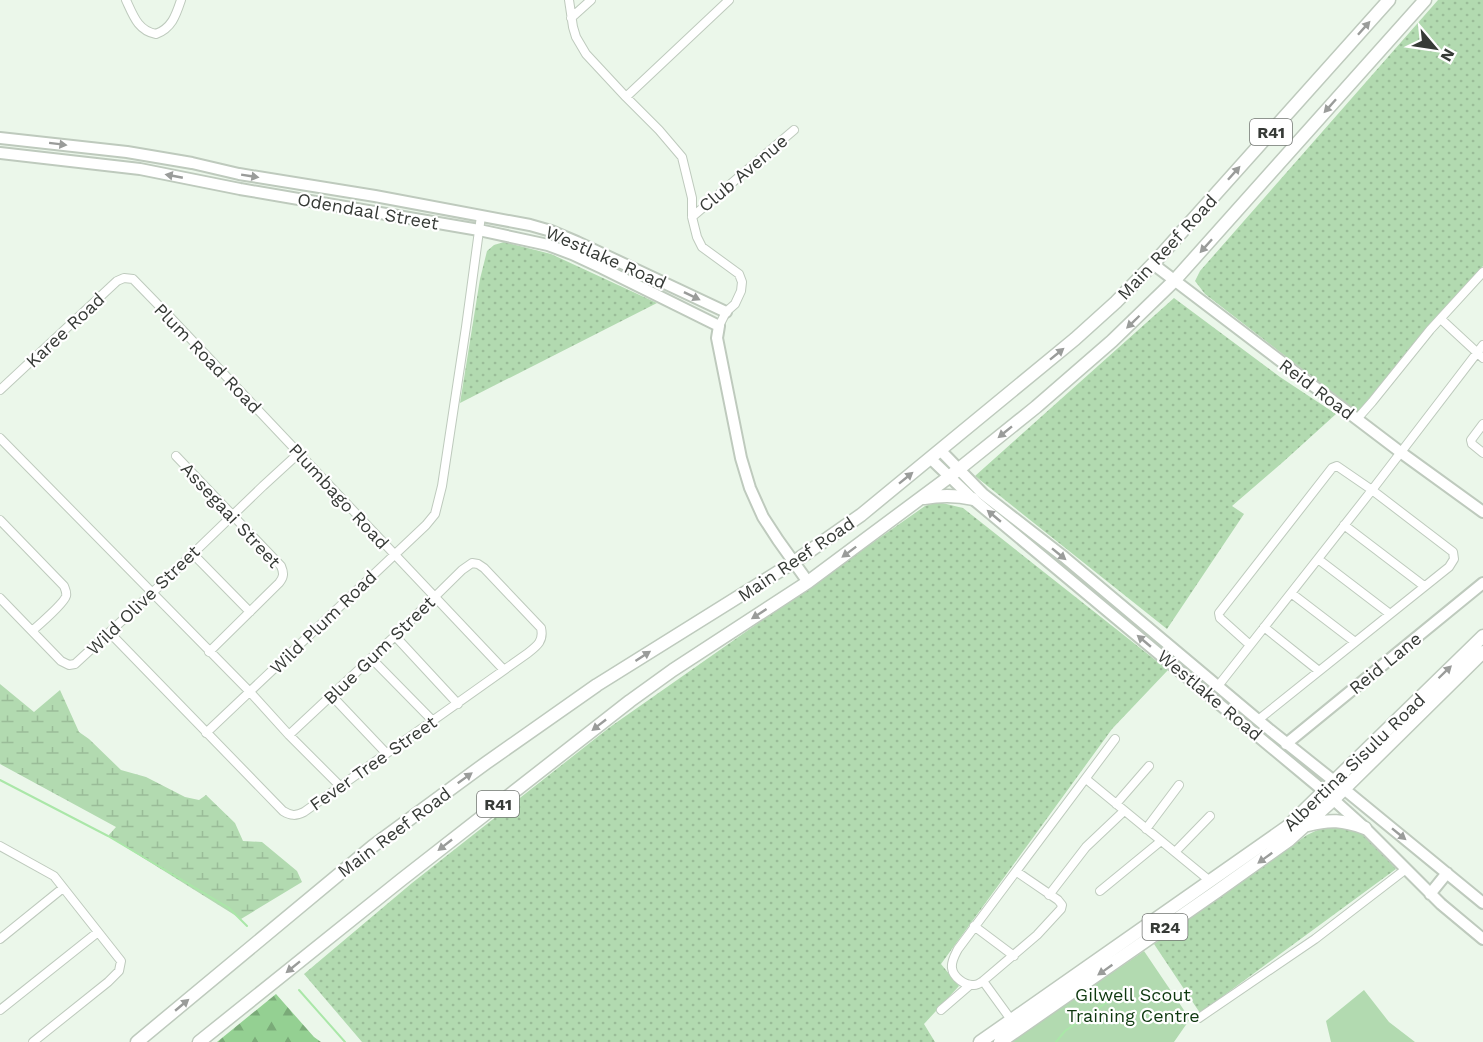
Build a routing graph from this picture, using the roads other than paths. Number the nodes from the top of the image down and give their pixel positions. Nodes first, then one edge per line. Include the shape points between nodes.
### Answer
1 (126, 0) edge
2 (181, 0) edge
3 (569, 0) edge
4 (591, 0) edge
5 (729, 0) edge
6 (1389, 0) edge
7 (1425, 0) edge
8 (572, 18) junction
9 (626, 97) junction
10 (794, 130) dead end
11 (0, 138) edge
12 (0, 153) edge
13 (481, 216) junction
14 (692, 217) junction
15 (479, 230) junction
16 (1153, 264) junction
17 (1483, 272) edge
18 (133, 279) joint
19 (1174, 281) junction
20 (726, 312) junction
21 (1443, 321) dead end
22 (719, 326) junction
23 (1483, 345) edge
24 (1480, 355) edge
25 (0, 390) edge
26 (1357, 419) junction
27 (1483, 424) edge
28 (284, 437) joint
29 (0, 438) edge
30 (1400, 452) junction
31 (299, 453) junction
32 (1483, 453) edge
33 (936, 455) junction
34 (176, 456) dead end
35 (960, 469) junction
36 (949, 477) junction
37 (1372, 490) junction
38 (922, 498) junction
39 (974, 499) junction
40 (1483, 512) edge
41 (233, 514) junction
42 (0, 520) edge
43 (1344, 525) junction
44 (193, 554) junction
45 (394, 555) junction
46 (1318, 559) junction
47 (794, 562) junction
48 (469, 565) joint
49 (808, 582) junction
50 (1483, 583) edge
51 (1424, 586) junction
52 (152, 593) junction
53 (1291, 593) junction
54 (435, 596) junction
55 (0, 598) edge
56 (250, 612) junction
57 (1390, 614) junction
58 (1264, 627) junction
59 (32, 631) junction
60 (110, 633) junction
61 (395, 636) junction
62 (1483, 636) edge
63 (1355, 642) junction
64 (1250, 645) junction
65 (209, 652) junction
66 (1483, 652) edge
67 (371, 658) junction
68 (504, 670) junction
69 (1319, 671) junction
70 (1218, 686) junction
71 (250, 692) junction
72 (331, 695) junction
73 (458, 704) junction
74 (432, 720) junction
75 (1258, 720) junction
76 (206, 733) junction
77 (289, 735) junction
78 (1115, 739) dead end
79 (1287, 744) junction
80 (386, 753) junction
81 (1149, 766) dead end
82 (1086, 779) junction
83 (1179, 785) dead end
84 (1339, 785) junction
85 (340, 786) junction
86 (1329, 796) junction
87 (1116, 804) junction
88 (1124, 811) junction
89 (1210, 816) dead end
90 (1306, 825) junction
91 (1365, 828) junction
92 (1146, 829) junction
93 (1161, 841) junction
94 (0, 848) edge
95 (1175, 852) junction
96 (1406, 869) junction
97 (1017, 872) junction
98 (1447, 873) junction
99 (1210, 881) junction
100 (63, 888) junction
101 (1100, 891) dead end
102 (1430, 894) junction
103 (1049, 895) junction
104 (1483, 903) edge
105 (974, 926) junction
106 (98, 932) junction
107 (0, 939) edge
108 (1483, 939) edge
109 (1014, 956) junction
110 (983, 981) junction
111 (970, 985) junction
112 (0, 1010) edge
113 (941, 1010) dead end
114 (1199, 1018) dead end
115 (1014, 1025) junction
116 (33, 1042) edge
117 (137, 1042) edge
118 (199, 1042) edge
119 (980, 1042) edge
120 (1000, 1042) edge

1 - 2 street via 142,29 156,34 168,28
3 - 8 street
4 - 8 street
5 - 9 street
16 -> 6 main road, Main Reef Road / R41
7 -> 19 main road, Main Reef Road / R41
8 - 9 street via 576,37 586,54
9 - 14 street via 682,157 692,198
10 - 14 street, Club Avenue
11 -> 13 street, Odendaal Street via 127,152
15 -> 12 street, Odendaal Street via 140,169
13 - 15 street, Wild Plum Road
13 -> 20 street, Westlake Road via 551,231
14 - 20 street via 702,247 739,274 742,282 735,304
15 - 22 street, Odendaal Street via 548,244
15 - 45 street, Wild Plum Road via 436,509 431,520
16 - 19 street, Reid Road
33 -> 16 main road, Main Reef Road / R41 via 1075,339
17 - 26 street
18 - 25 street, Karee Road via 117,281
18 - 28 street, Plum Road Road
19 - 26 street, Reid Road
19 -> 35 main road, Main Reef Road / R41 via 1077,372
20 - 22 street
21 - 24 street
22 - 47 street via 717,339 750,488 763,517
23 - 24 street
24 - 30 street
26 - 30 street, Reid Road
27 - 32 street via 1471,440
28 - 31 street, Plumbago Road
29 - 52 street
30 - 37 street
30 - 40 street, Reid Road
31 - 41 street, Wild Olive Street
31 - 45 street, Plumbago Road
33 - 35 street, Westlake Road
33 - 36 street, Westlake Road
47 -> 33 main road, Main Reef Road / R41
34 - 41 street, Assegaai Street
35 - 36 main road, Main Reef Road / R41
35 -> 70 street, Westlake Road via 983,494
36 - 38 main road, Main Reef Road / R41
36 - 39 street, Westlake Road
37 - 43 street
37 - 51 street via 1453,552 1449,567
37 - 64 street via 1337,466 1332,468 1219,613
38 - 39 main road via 938,495
38 -> 49 main road, Main Reef Road / R41
86 -> 39 street, Westlake Road
41 - 44 street, Wild Olive Street
41 - 56 street, Assegaai Street via 284,572 282,580
42 - 59 street via 66,590 62,602
43 - 46 street
43 - 51 street
44 - 52 street, Wild Olive Street
44 - 56 street
45 - 54 street, Plumbago Road
45 - 71 street, Wild Plum Road
46 - 53 street
46 - 57 street
47 - 49 street
117 -> 47 main road, Main Reef Road / R41 via 373,846 486,763 597,685
48 - 54 street, Blue Gum Street
48 - 68 street, Fever Tree Street via 481,565 541,628 538,644
49 -> 118 main road, Main Reef Road / R41 via 630,701
50 - 79 street, Reid Lane
51 - 57 street
52 - 60 street, Wild Olive Street
52 - 65 street
53 - 58 street
53 - 63 street
54 - 61 street, Blue Gum Street
54 - 68 street, Plumbago Road
55 - 59 street, Wild Olive Street
56 - 65 street, Assegaai Street
57 - 63 street
58 - 64 street
58 - 69 street
59 - 60 street, Wild Olive Street via 69,665 79,662
60 - 76 street, Fever Tree Street
61 - 67 street, Blue Gum Street
61 - 73 street
84 -> 62 main road, Albertina Sisulu Road / R24
63 - 69 street
64 - 70 street
65 - 71 street
66 - 84 main road, Albertina Sisulu Road / R24
67 - 72 street, Blue Gum Street
67 - 74 street
68 - 73 street, Fever Tree Street
69 - 75 street
70 - 75 street, Westlake Road
71 - 76 street, Wild Plum Road
71 - 77 street
72 - 77 street, Blue Gum Street
72 - 80 street
73 - 74 street, Fever Tree Street
74 - 80 street, Fever Tree Street
75 - 79 street, Westlake Road
76 - 85 street, Fever Tree Street via 293,816
77 - 85 street
78 - 82 street
79 - 84 street, Westlake Road
80 - 85 street, Fever Tree Street
81 - 87 street
82 - 87 street
82 - 97 street
83 - 92 street
84 - 86 main road, Albertina Sisulu Road / R24
84 -> 98 street, Westlake Road
86 - 90 main road, Albertina Sisulu Road / R24
86 - 91 street, Westlake Road
86 - 99 main road, Albertina Sisulu Road / R24
87 - 88 street
88 - 92 street
88 - 103 street via 1086,847
89 - 95 street
90 - 91 main road via 1339,820
90 -> 115 main road, Albertina Sisulu Road / R24 via 1232,881
91 - 96 street, Westlake Road
92 - 93 street
93 - 95 street
93 - 101 street
94 - 100 street via 51,874
95 - 99 street
96 - 102 street, Westlake Road
96 - 114 street via 1315,939
97 - 103 street
97 - 105 street
98 - 102 street
98 - 104 street, Westlake Road
99 - 115 main road, Albertina Sisulu Road / R24
100 - 106 street
100 - 107 street
102 - 108 street, Westlake Road
103 - 109 street via 1060,903 1061,910
105 - 109 street
105 - 111 street via 952,964 955,975
106 - 112 street
106 - 116 street via 121,961 119,971
109 - 110 street
110 - 111 street
110 - 115 street
111 - 113 street
115 - 119 main road, Albertina Sisulu Road / R24
115 - 120 main road, Albertina Sisulu Road / R24

